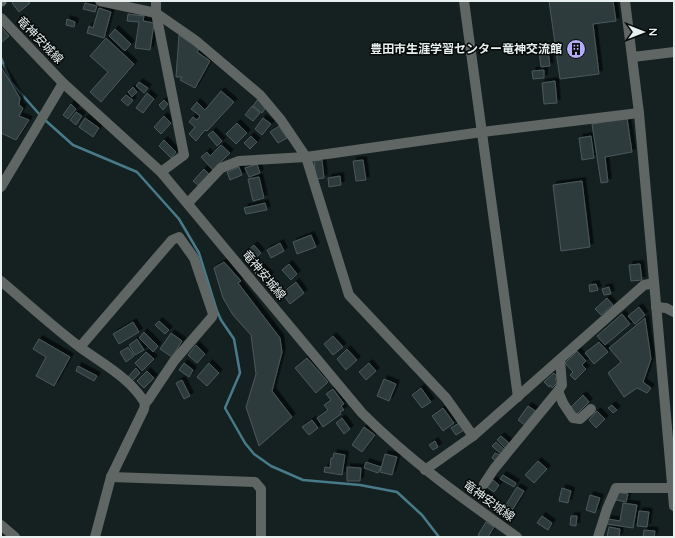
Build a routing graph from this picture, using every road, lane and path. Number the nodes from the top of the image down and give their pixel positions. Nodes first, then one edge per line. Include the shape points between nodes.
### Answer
1 (100, 1) edge
2 (156, 1) edge
3 (464, 1) edge
4 (625, 1) edge
5 (156, 14) junction
6 (1, 18) edge
7 (674, 52) edge
8 (633, 57) junction
9 (63, 83) junction
10 (639, 113) junction
11 (482, 132) junction
12 (306, 157) junction
13 (161, 172) junction
14 (1, 187) edge
15 (188, 203) junction
16 (1, 281) edge
17 (654, 283) junction
18 (656, 307) junction
19 (674, 312) edge
20 (80, 347) junction
21 (560, 360) junction
22 (558, 391) junction
23 (669, 394) edge
24 (518, 398) junction
25 (145, 403) junction
26 (590, 409) dead end
27 (473, 436) junction
28 (425, 470) junction
29 (111, 477) junction
30 (484, 484) dead end
31 (672, 488) junction
32 (674, 506) edge
33 (1, 525) edge
34 (15, 537) edge
35 (95, 537) edge
36 (261, 537) edge
37 (516, 537) edge
38 (598, 537) edge

1 - 5 street
2 - 5 street
3 - 11 street
4 - 8 street
5 - 12 street via 195,40 260,95
5 - 13 street via 184,155
6 - 9 street, 竜神安城線
7 - 8 street
8 - 10 street
9 - 13 street, 竜神安城線
9 - 14 street
10 - 11 street
10 - 17 street
11 - 12 street
11 - 24 street
12 - 15 street via 239,161 221,168
12 - 27 street via 349,295 446,398
13 - 15 street, 竜神安城線
15 - 28 street, 竜神安城線 via 362,413
16 - 20 street
17 - 18 street
17 - 21 street via 644,285
18 - 19 street
18 - 23 street
20 - 25 street via 115,371
20 - 25 street via 172,240 179,237 194,258 213,314 174,361
21 - 22 street via 562,385
21 - 24 street
22 - 26 street via 573,418 580,419
22 - 30 street
23 - 31 street
24 - 27 street
25 - 29 street
27 - 28 street
28 - 37 street, 竜神安城線
29 - 35 street
29 - 36 street via 255,482 262,489
31 - 32 street
31 - 38 street via 616,488
33 - 34 street

